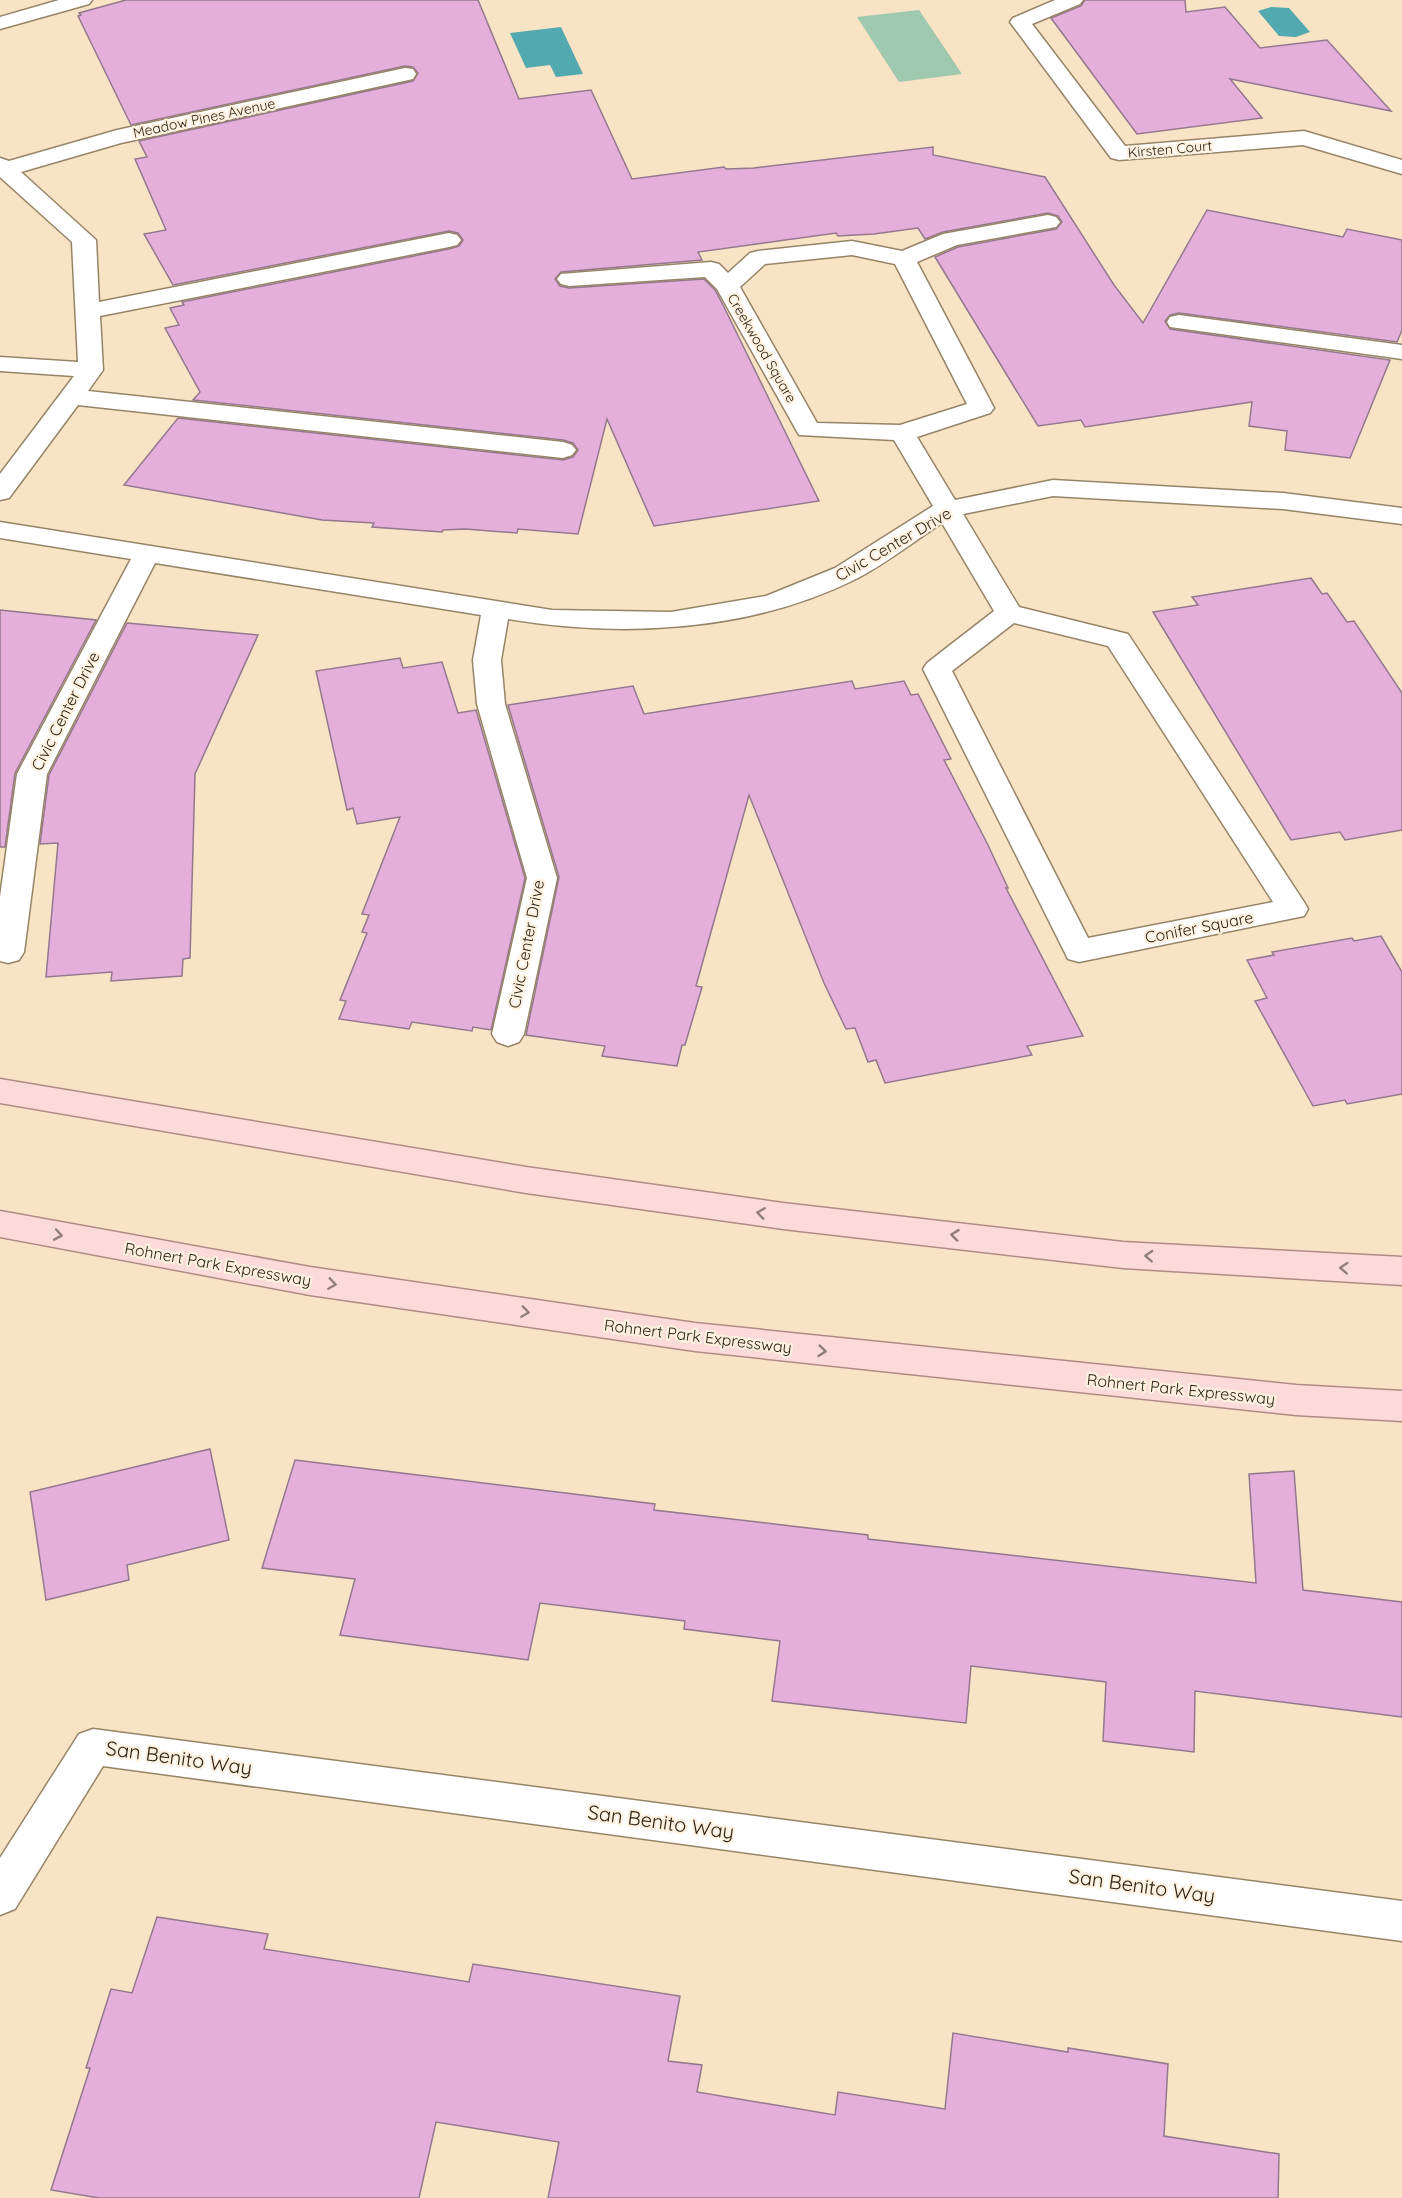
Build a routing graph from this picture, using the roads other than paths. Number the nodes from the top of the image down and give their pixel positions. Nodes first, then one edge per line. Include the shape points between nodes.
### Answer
1 (82, 0) edge
2 (1073, 0) edge
3 (0, 23) edge
4 (405, 74) dead end
5 (2, 167) edge
6 (1402, 167) edge
7 (1048, 222) dead end
8 (449, 240) dead end
9 (904, 260) junction
10 (569, 279) dead end
11 (727, 286) junction
12 (88, 311) junction
13 (1179, 322) dead end
14 (1402, 352) edge
15 (0, 364) edge
16 (91, 370) junction
17 (72, 396) junction
18 (902, 434) junction
19 (563, 450) dead end
20 (0, 492) edge
21 (945, 510) junction
22 (1402, 516) edge
23 (0, 530) edge
24 (147, 553) junction
25 (496, 609) junction
26 (1009, 613) junction
27 (9, 952) dead end
28 (508, 1034) dead end
29 (0, 1091) edge
30 (0, 1224) edge
31 (1402, 1271) edge
32 (1402, 1406) edge
33 (0, 1895) edge
34 (1402, 1921) edge

1 - 3 street
2 - 6 street, Kirsten Court via 1020,22 1119,153 1304,138
4 - 5 street, Meadow Pines Avenue via 117,137
5 - 12 street, Meadow Pines Avenue via 84,240
7 - 9 street via 951,239
8 - 12 street
9 - 11 street, Creekwood Square via 852,248 758,258
9 - 18 street, Creekwood Square via 981,408
10 - 11 street via 711,269
11 - 18 street, Creekwood Square via 808,429
12 - 16 street, Meadow Pines Avenue
13 - 14 street
15 - 16 street
16 - 17 street
17 - 19 street
17 - 20 street
18 - 21 street
21 - 22 street, Civic Center Drive via 1053,488 1283,501
21 - 25 street, Civic Center Drive via 845,574 772,603 671,620 552,618
21 - 26 street
23 - 24 street, Civic Center Drive
24 - 25 street, Civic Center Drive
24 - 27 street, Civic Center Drive via 32,774
25 - 28 street, Civic Center Drive via 487,660 491,704 542,878
26 - 26 street, Conifer Square via 937,669 1079,951 1293,909 1118,640
31 -> 29 main road via 1123,1255 783,1216 526,1180
30 -> 32 main road, Rohnert Park Expressway via 310,1281 695,1337 1296,1400
33 - 34 street, San Benito Way via 93,1747

